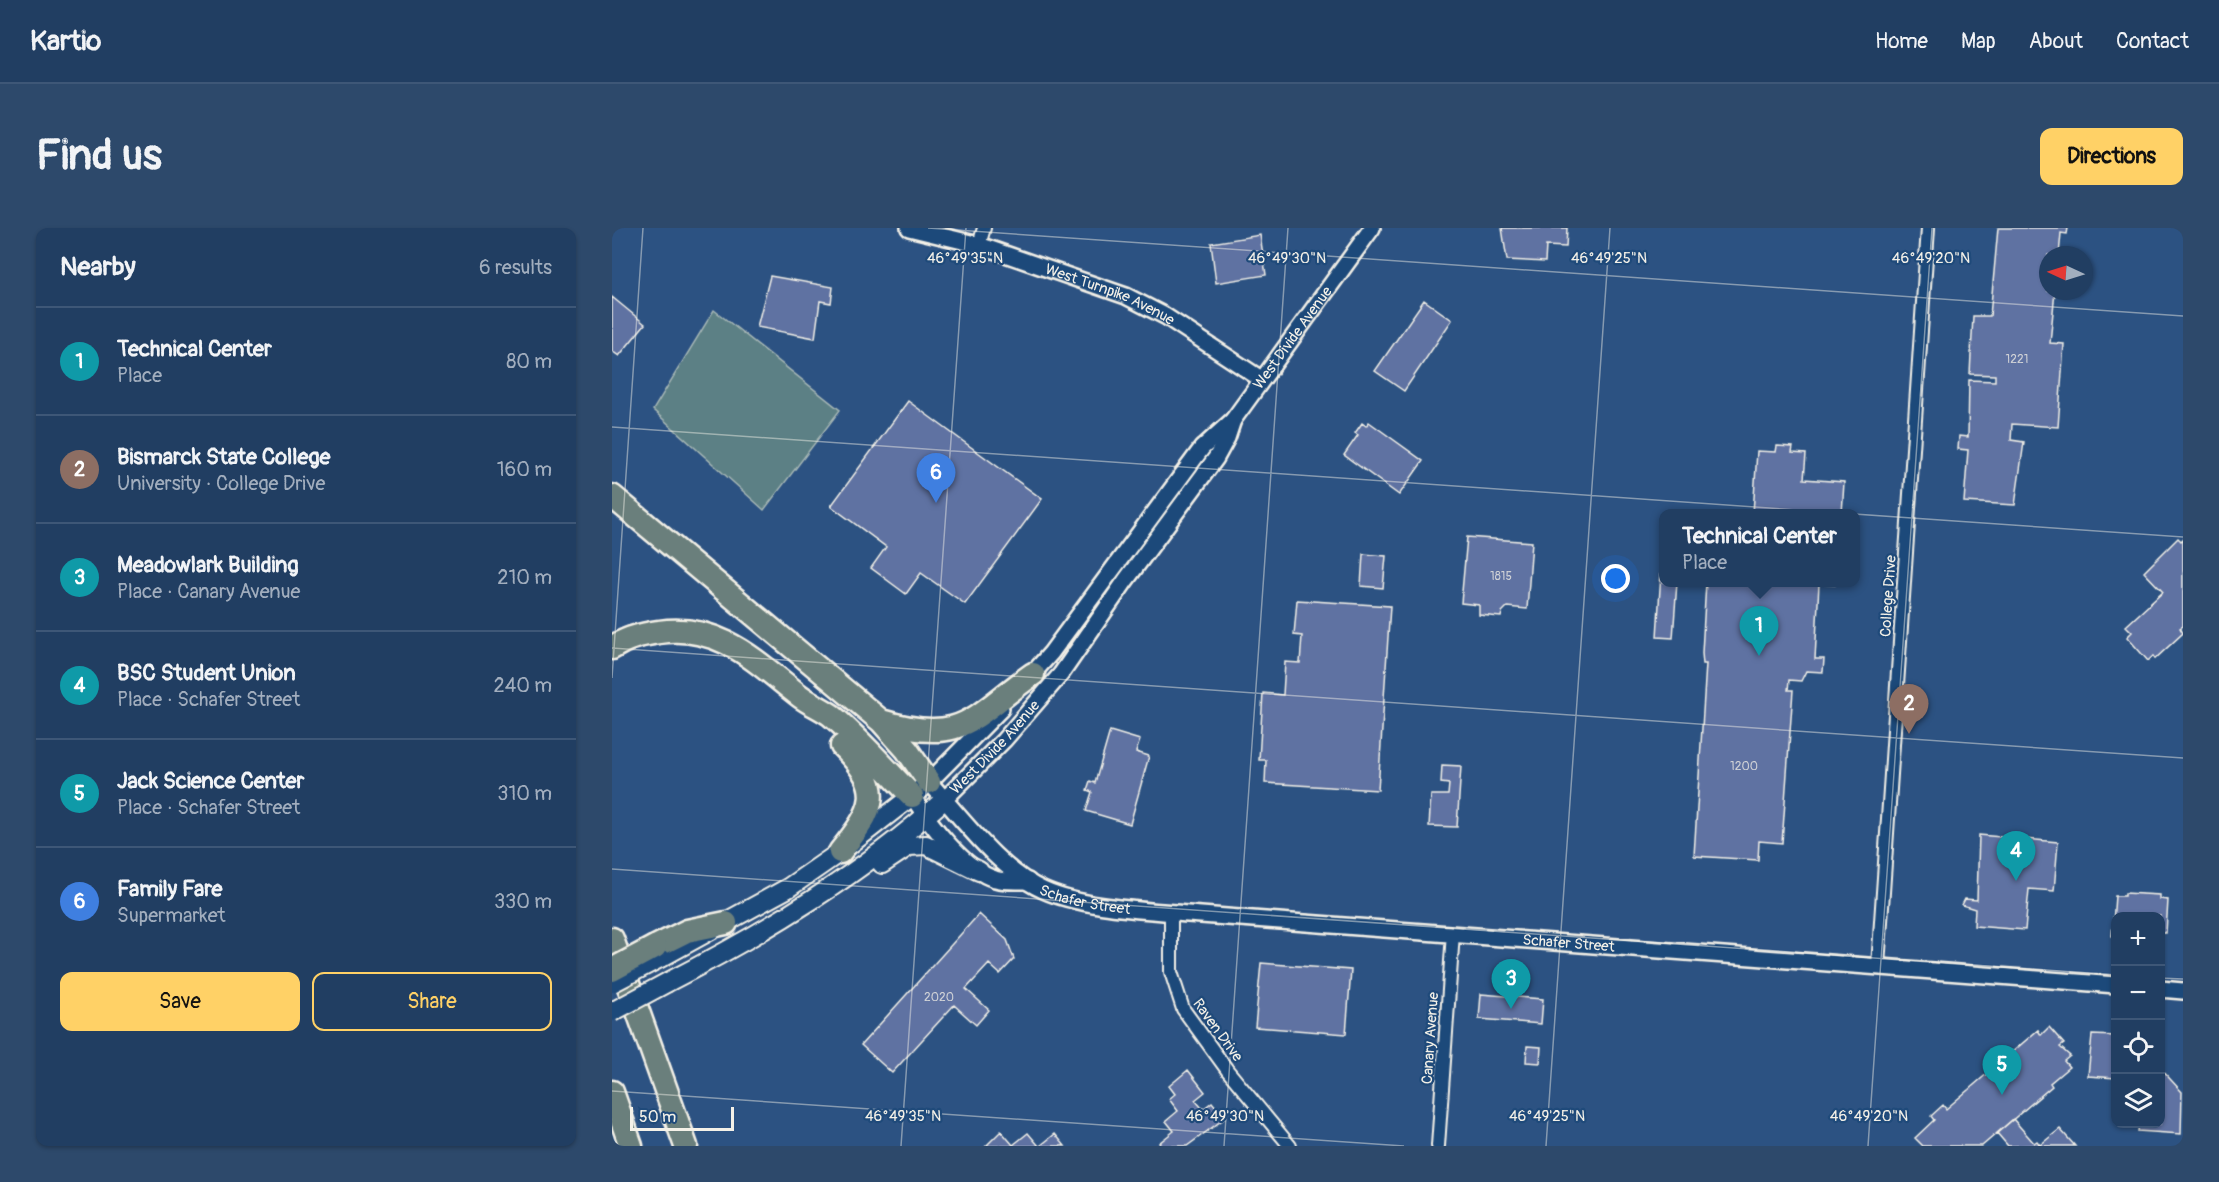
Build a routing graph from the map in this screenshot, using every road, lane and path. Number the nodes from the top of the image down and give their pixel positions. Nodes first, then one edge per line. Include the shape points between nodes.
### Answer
1 (909, 228) edge
2 (984, 228) edge
3 (1372, 228) edge
4 (1928, 228) edge
5 (979, 245) junction
6 (1261, 380) junction
7 (1233, 420) junction
8 (612, 496) edge
9 (612, 648) edge
10 (1033, 674) junction
11 (801, 697) junction
12 (881, 721) junction
13 (921, 789) junction
14 (945, 799) junction
15 (925, 816) junction
16 (840, 852) junction
17 (979, 871) junction
18 (849, 876) junction
19 (1028, 881) junction
20 (1171, 913) junction
21 (726, 923) joint
22 (1453, 933) junction
23 (612, 939) edge
24 (657, 952) junction
25 (1878, 966) junction
26 (612, 971) edge
27 (612, 983) edge
28 (2111, 985) edge
29 (2165, 989) edge
30 (2183, 991) edge
31 (612, 1012) edge
32 (612, 1092) edge
33 (631, 1146) edge
34 (677, 1146) edge
35 (686, 1146) edge
36 (1290, 1146) edge
37 (1438, 1146) edge

1 - 5 street, West Turnpike Avenue
2 - 5 street
3 - 6 street, West Divide Avenue
4 - 25 street, College Drive
5 - 6 street, West Turnpike Avenue via 1138,301
6 - 7 street, West Divide Avenue
7 - 10 street, West Divide Avenue via 1202,448
7 - 14 street, West Divide Avenue via 1216,458 1061,674 1004,740
8 - 12 highway
9 - 11 highway via 635,636 664,631 712,634 762,664
10 - 12 highway via 980,717 959,727 922,730
10 - 13 street, West Divide Avenue
11 - 13 highway via 830,715
11 - 16 highway via 815,721 856,760 870,783 872,794 867,815
12 - 13 highway via 907,750
13 - 14 street, Schafer Street
13 - 15 street, Schafer Street
13 - 16 main road, West Divide Avenue
14 - 15 main road, West Divide Avenue
14 - 19 street, Schafer Street via 1003,861
15 - 17 street, Schafer Street via 956,852
15 - 18 main road, West Divide Avenue
16 - 21 main road, West Divide Avenue via 788,888
17 - 18 main road via 926,845 909,846 890,861
17 - 19 street, Schafer Street via 995,880
18 - 31 main road, West Divide Avenue, bridge via 748,940
19 - 20 street, Schafer Street via 1082,901
20 - 22 street, Schafer Street
20 - 36 street, Raven Drive via 1171,972 1182,1009
21 - 24 highway via 687,931
22 - 25 street, Schafer Street
22 - 37 street, Canary Avenue
23 - 35 highway
24 - 26 highway, bridge
24 - 27 main road, bridge
25 - 28 street, Schafer Street
26 - 34 highway
29 - 30 street
32 - 33 highway

